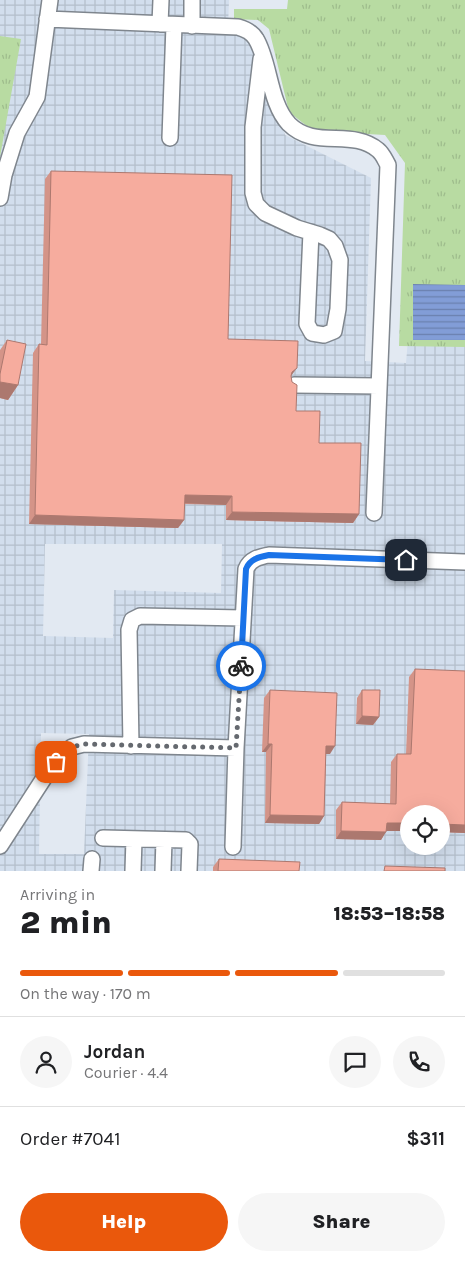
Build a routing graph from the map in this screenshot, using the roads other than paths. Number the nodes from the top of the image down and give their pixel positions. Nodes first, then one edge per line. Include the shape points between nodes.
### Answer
1 (50, 0) edge
2 (161, 0) edge
3 (192, 0) edge
4 (47, 19) junction
5 (167, 25) junction
6 (192, 26) junction
7 (261, 53) junction
8 (170, 138) dead end
9 (0, 198) edge
10 (311, 232) junction
11 (294, 385) edge
12 (379, 386) junction
13 (374, 513) dead end
14 (465, 562) edge
15 (243, 618) junction
16 (131, 746) junction
17 (236, 748) junction
18 (103, 838) dead end
19 (134, 839) junction
20 (164, 840) junction
21 (0, 846) edge
22 (233, 847) dead end
23 (133, 871) edge
24 (164, 871) edge
25 (189, 871) edge

1 - 4 street
2 - 5 street
3 - 6 street
4 - 5 street
4 - 9 street via 37,97 17,134
5 - 6 street
5 - 8 street
6 - 7 street via 246,29 256,38
7 - 10 street via 253,127 253,193 256,204 265,213
7 - 12 street via 278,107 288,123 305,135 366,142 378,149 388,166
10 - 10 street via 329,240 340,260 334,332 324,335 312,333 307,324
11 - 12 street
12 - 13 street
14 - 15 street via 261,556 248,563 246,569
15 - 16 street via 140,616 132,620 129,630
15 - 17 street
16 - 17 street
16 - 21 street via 84,744 68,750 56,762
17 - 22 street
18 - 19 street
19 - 20 street
19 - 23 street
20 - 24 street
20 - 25 street via 189,842

